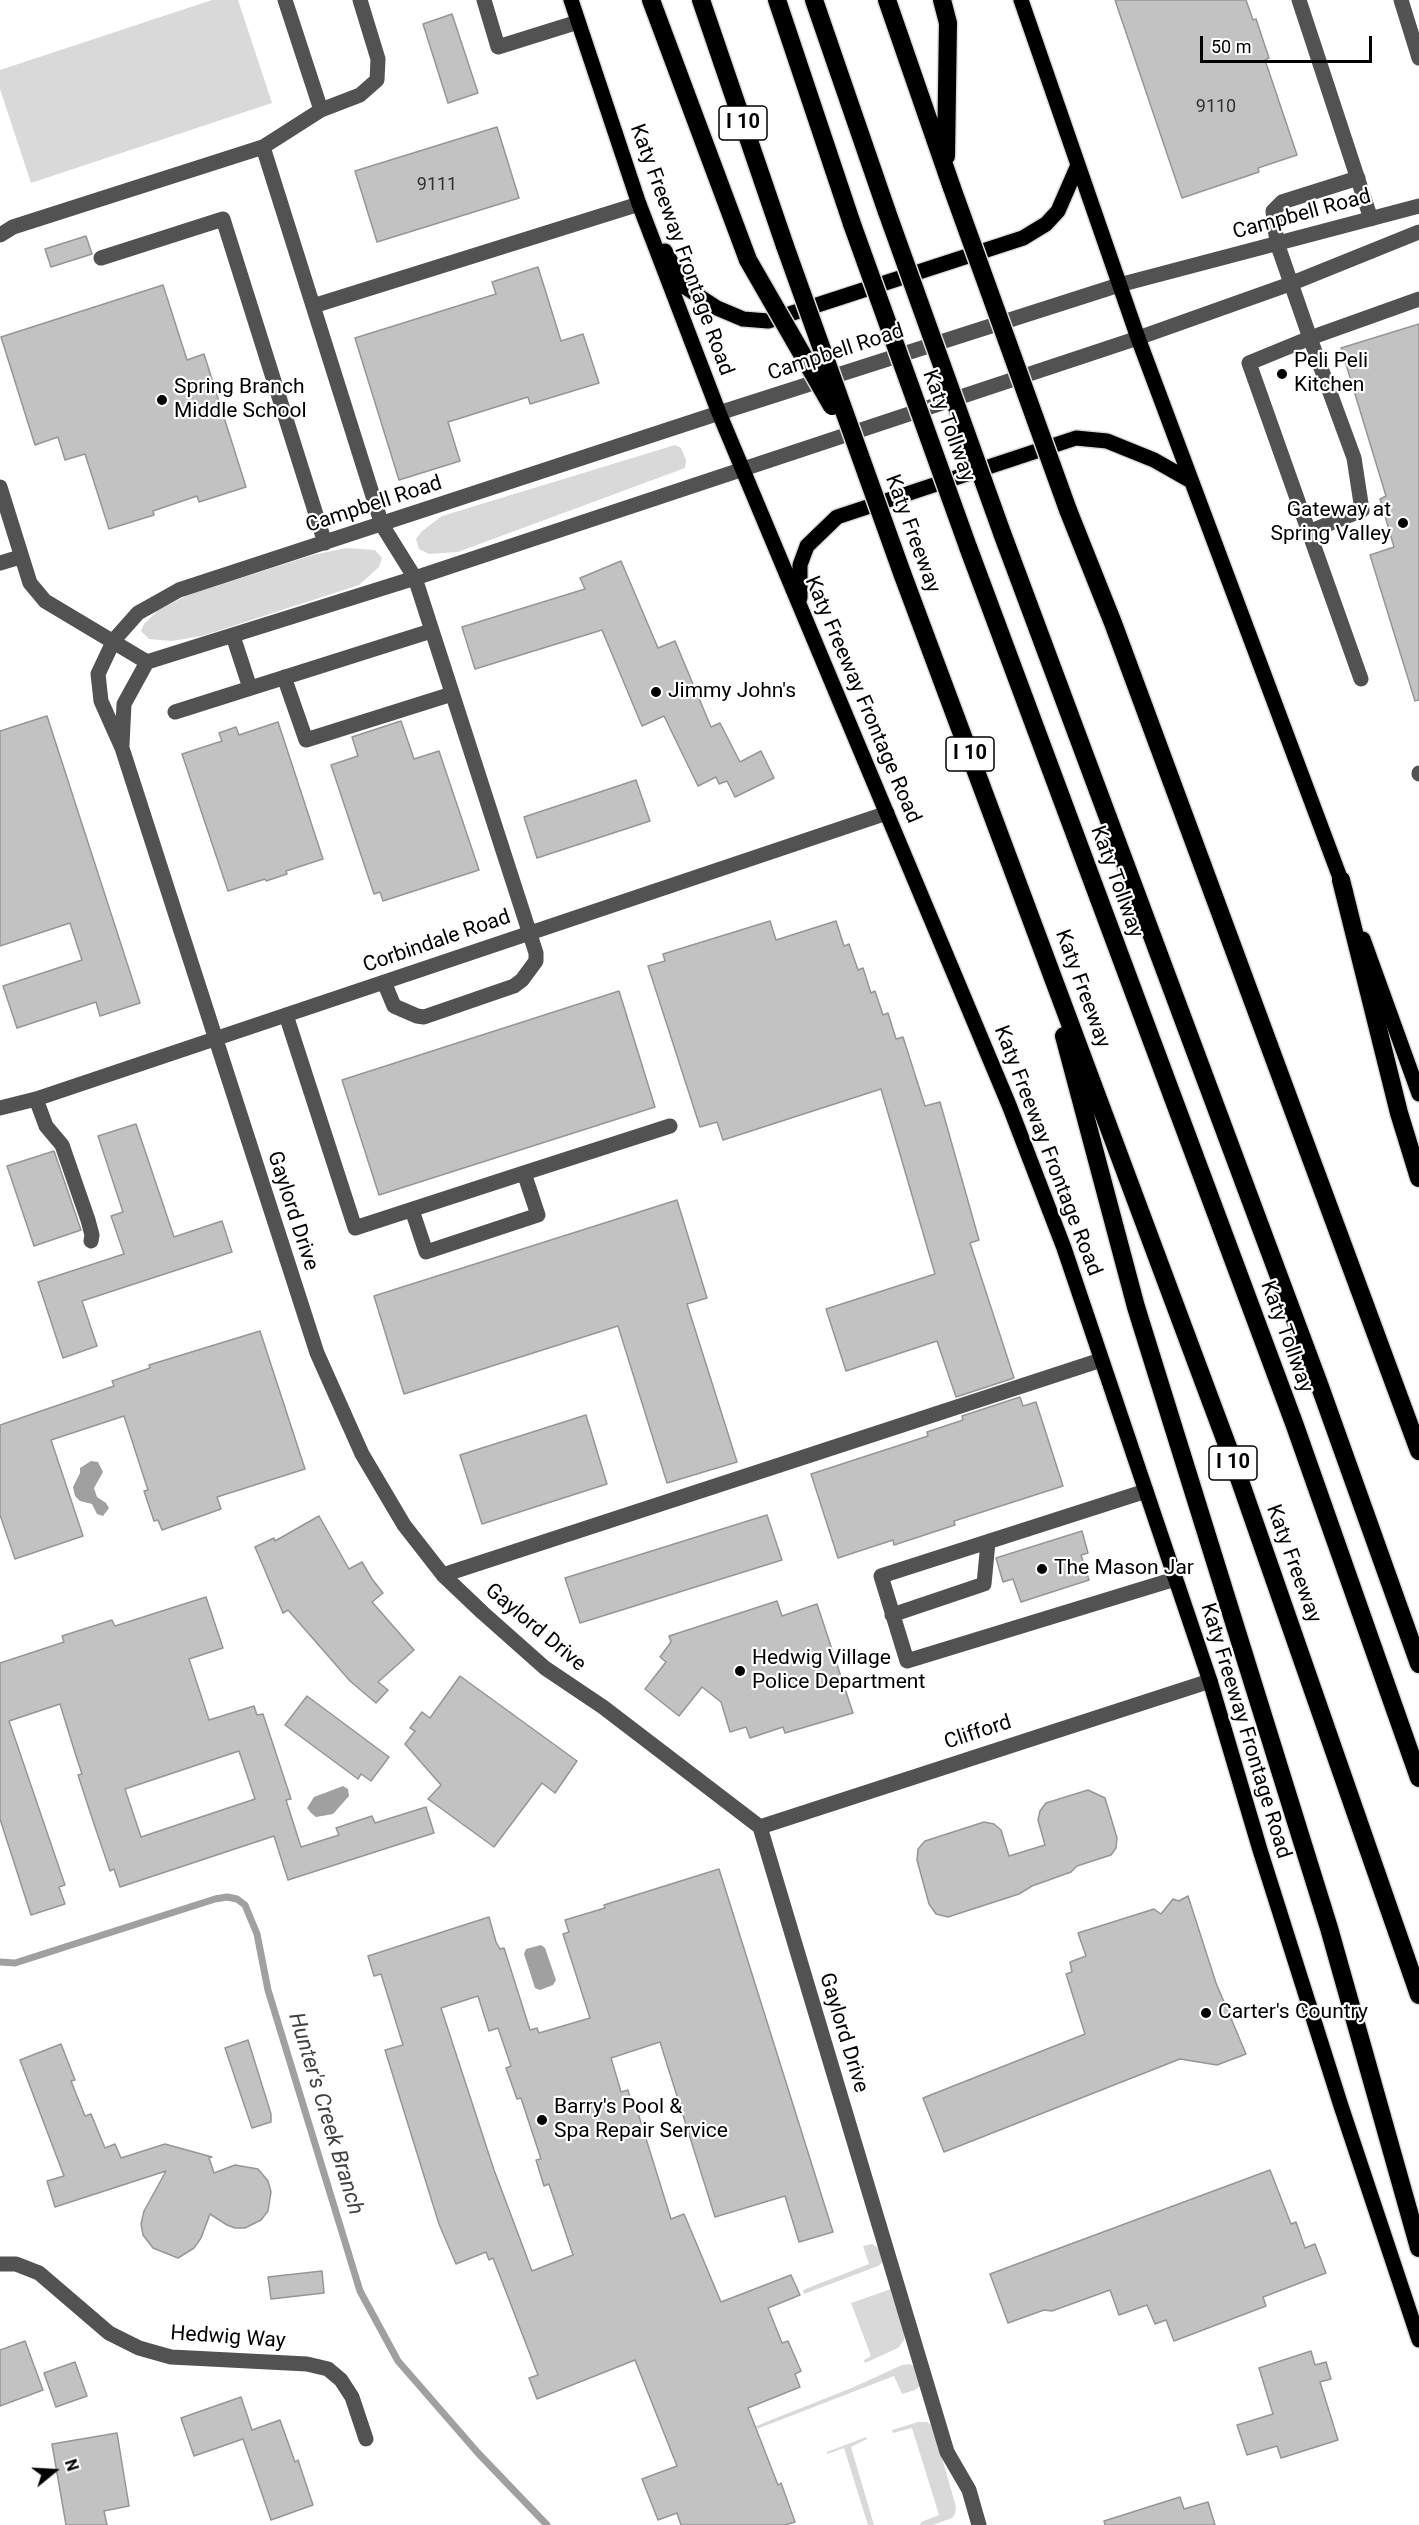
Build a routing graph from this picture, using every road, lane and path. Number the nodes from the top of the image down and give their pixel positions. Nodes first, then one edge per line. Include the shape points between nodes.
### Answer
1 (285, 0) edge
2 (360, 0) edge
3 (484, 0) edge
4 (571, 0) edge
5 (651, 0) edge
6 (701, 0) edge
7 (777, 0) edge
8 (814, 0) edge
9 (887, 0) edge
10 (942, 0) edge
11 (1021, 0) edge
12 (1299, 0) edge
13 (1401, 0) edge
14 (578, 22) junction
15 (1419, 58) edge
16 (321, 110) junction
17 (263, 147) junction
18 (1078, 165) junction
19 (946, 170) junction
20 (1358, 178) junction
21 (639, 204) junction
22 (1419, 206) edge
23 (1371, 219) junction
24 (1419, 232) edge
25 (0, 235) edge
26 (1277, 243) junction
27 (101, 258) dead end
28 (1290, 284) junction
29 (1119, 285) junction
30 (1419, 299) edge
31 (313, 306) junction
32 (1138, 338) junction
33 (1310, 338) junction
34 (719, 413) junction
35 (854, 444) junction
36 (742, 470) junction
37 (1191, 481) junction
38 (0, 487) edge
39 (382, 525) junction
40 (1309, 532) junction
41 (325, 543) junction
42 (20, 557) junction
43 (0, 563) edge
44 (415, 578) junction
45 (800, 607) junction
46 (431, 631) junction
47 (233, 636) junction
48 (114, 640) junction
49 (147, 663) junction
50 (284, 677) junction
51 (1361, 679) dead end
52 (249, 688) junction
53 (452, 694) junction
54 (175, 712) dead end
55 (122, 748) junction
56 (887, 813) junction
57 (1341, 879) junction
58 (529, 933) junction
59 (1037, 935) junction
60 (384, 982) junction
61 (286, 1015) junction
62 (214, 1039) junction
63 (1419, 1094) edge
64 (36, 1099) junction
65 (0, 1108) edge
66 (670, 1126) dead end
67 (524, 1173) junction
68 (1419, 1178) edge
69 (412, 1210) junction
70 (91, 1241) dead end
71 (1101, 1360) junction
72 (1419, 1451) edge
73 (1146, 1491) junction
74 (988, 1542) junction
75 (443, 1575) junction
76 (1176, 1579) junction
77 (892, 1615) junction
78 (1419, 1664) edge
79 (1210, 1681) junction
80 (1419, 1778) edge
81 (760, 1827) junction
82 (1419, 1995) edge
83 (1419, 2248) edge
84 (0, 2264) edge
85 (1419, 2340) edge
86 (366, 2439) dead end
87 (979, 2525) edge

1 - 16 street
2 - 16 street via 378,59 377,80 360,95
3 - 14 street via 498,47
4 - 14 main road, Katy Freeway Frontage Road
5 - 35 highway, bridge via 748,260
6 - 35 highway, Katy Freeway / I 10, bridge
7 - 80 highway, Katy Tollway, bridge via 852,224 968,547 1294,1423
8 - 78 highway, Katy Tollway, bridge via 1002,533 1315,1373
9 - 19 highway
10 - 19 highway via 948,23
11 - 18 main road
12 - 20 street
13 - 15 street
14 - 21 main road, Katy Freeway Frontage Road
16 - 17 street
17 - 25 street via 13,227
17 - 31 street
18 - 21 main road via 1058,211 1023,238 768,321 743,319 685,287
18 - 29 main road
19 - 72 highway, bridge via 1068,510
20 - 23 street
20 - 26 street via 1282,202 1273,211
21 - 31 street
21 - 34 main road, Katy Freeway Frontage Road
22 - 23 street, Campbell Road
23 - 26 street, Campbell Road
24 - 28 street
26 - 28 street
26 - 29 street, Campbell Road
27 - 41 street via 223,219
28 - 32 street
28 - 33 street
29 - 32 main road
29 - 34 street, Campbell Road
30 - 33 street
31 - 39 street
32 - 36 street
32 - 37 main road
33 - 40 street via 1354,458 1362,510
33 - 40 street via 1249,363
34 - 36 main road, Katy Freeway Frontage Road
34 - 39 street, Campbell Road
35 - 59 highway, Katy Freeway / I 10, bridge
36 - 44 street
36 - 45 main road, Katy Freeway Frontage Road
37 - 45 main road via 1154,460 1107,441 1076,438 837,518 807,546 800,566
37 - 57 main road
38 - 42 street
39 - 41 street, Campbell Road
39 - 44 street
40 - 51 street
41 - 48 street, Campbell Road via 179,590 138,613
42 - 43 street
42 - 48 street via 30,583 45,601
44 - 46 street
44 - 47 street
45 - 56 main road, Katy Freeway Frontage Road
46 - 50 street
46 - 53 street
47 - 49 street
47 - 52 street
48 - 49 street
48 - 55 street, Gaylord Drive via 98,674 101,701
49 - 55 street, Gaylord Drive via 124,704
50 - 52 street
50 - 53 street via 306,740
52 - 54 street
53 - 58 street
55 - 62 street, Gaylord Drive
56 - 58 street, Corbindale Road
56 - 71 main road, Katy Freeway Frontage Road via 1029,1155
57 - 63 main road
57 - 68 highway
58 - 60 street, Corbindale Road
58 - 60 street via 536,961 522,980 424,1017 394,1006
59 - 82 highway, Katy Freeway / I 10 via 1239,1479
59 - 83 highway via 1136,1307 1329,1928
60 - 61 street, Corbindale Road
61 - 62 street, Corbindale Road
61 - 69 street via 355,1228
62 - 64 street, Corbindale Road
62 - 75 street, Gaylord Drive via 317,1353 362,1454 404,1526
64 - 65 street, Corbindale Road
64 - 70 street via 46,1126 62,1145 88,1220
66 - 67 street
67 - 69 street
67 - 69 street via 538,1215 426,1252
71 - 73 main road, Katy Freeway Frontage Road
71 - 75 street
73 - 74 street
73 - 76 main road, Katy Freeway Frontage Road
74 - 77 street via 984,1584
74 - 77 street via 881,1576
75 - 81 street, Gaylord Drive via 545,1668 603,1707
76 - 77 street via 907,1661
76 - 79 main road, Katy Freeway Frontage Road
79 - 81 street, Clifford
79 - 85 main road, Katy Freeway Frontage Road via 1341,2106
81 - 87 street, Gaylord Drive via 947,2452 969,2490
84 - 86 street, Hedwig Way via 16,2264 39,2273 109,2333 139,2348 171,2357 307,2364 327,2369 341,2380 352,2397

